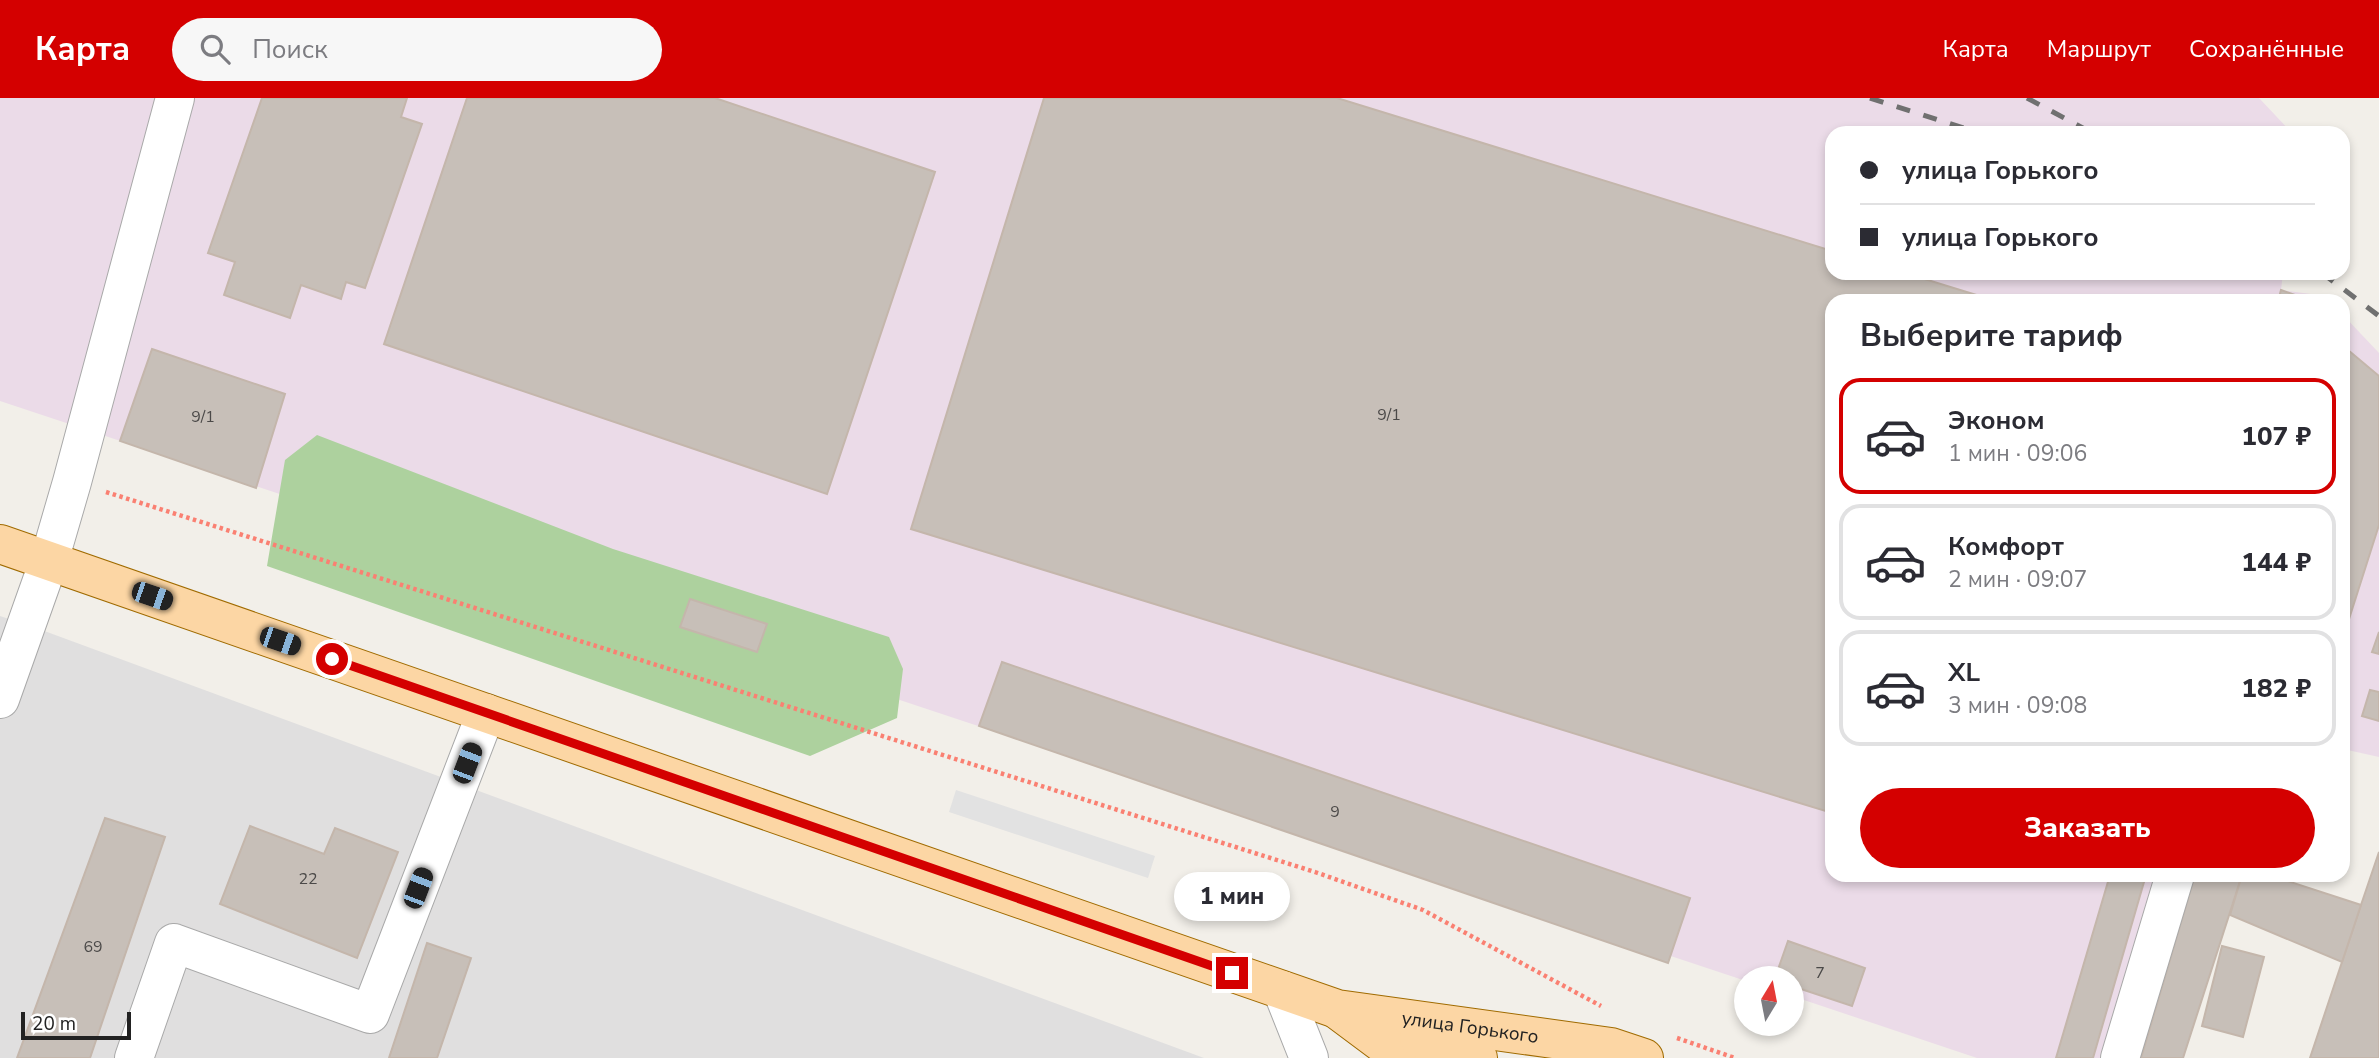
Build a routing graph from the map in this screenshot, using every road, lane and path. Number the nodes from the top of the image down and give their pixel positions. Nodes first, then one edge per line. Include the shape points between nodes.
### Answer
1 (175, 98) edge
2 (72, 482) junction
3 (0, 544) edge
4 (49, 561) junction
5 (0, 698) edge
6 (486, 713) junction
7 (2173, 882) edge
8 (1282, 990) junction
9 (1603, 1007) dead end
10 (1337, 1009) junction
11 (1675, 1037) dead end
12 (134, 1058) edge
13 (1309, 1058) edge
14 (1402, 1058) edge
15 (1478, 1058) edge
16 (1644, 1058) edge
17 (1735, 1058) edge
18 (2120, 1058) edge

1 - 2 street
2 - 4 street
2 - 9 path via 1315,872 1423,910
3 - 4 main road, улица Горького
4 - 5 street
4 - 6 main road, улица Горького
6 - 8 main road, улица Горького
6 - 12 street via 370,1014 174,943
7 - 18 street
8 - 10 main road, улица Горького
8 - 13 street
10 - 14 main road, улица Горького
10 - 15 main road
10 - 16 main road, улица Горького via 1611,1047
11 - 17 path

